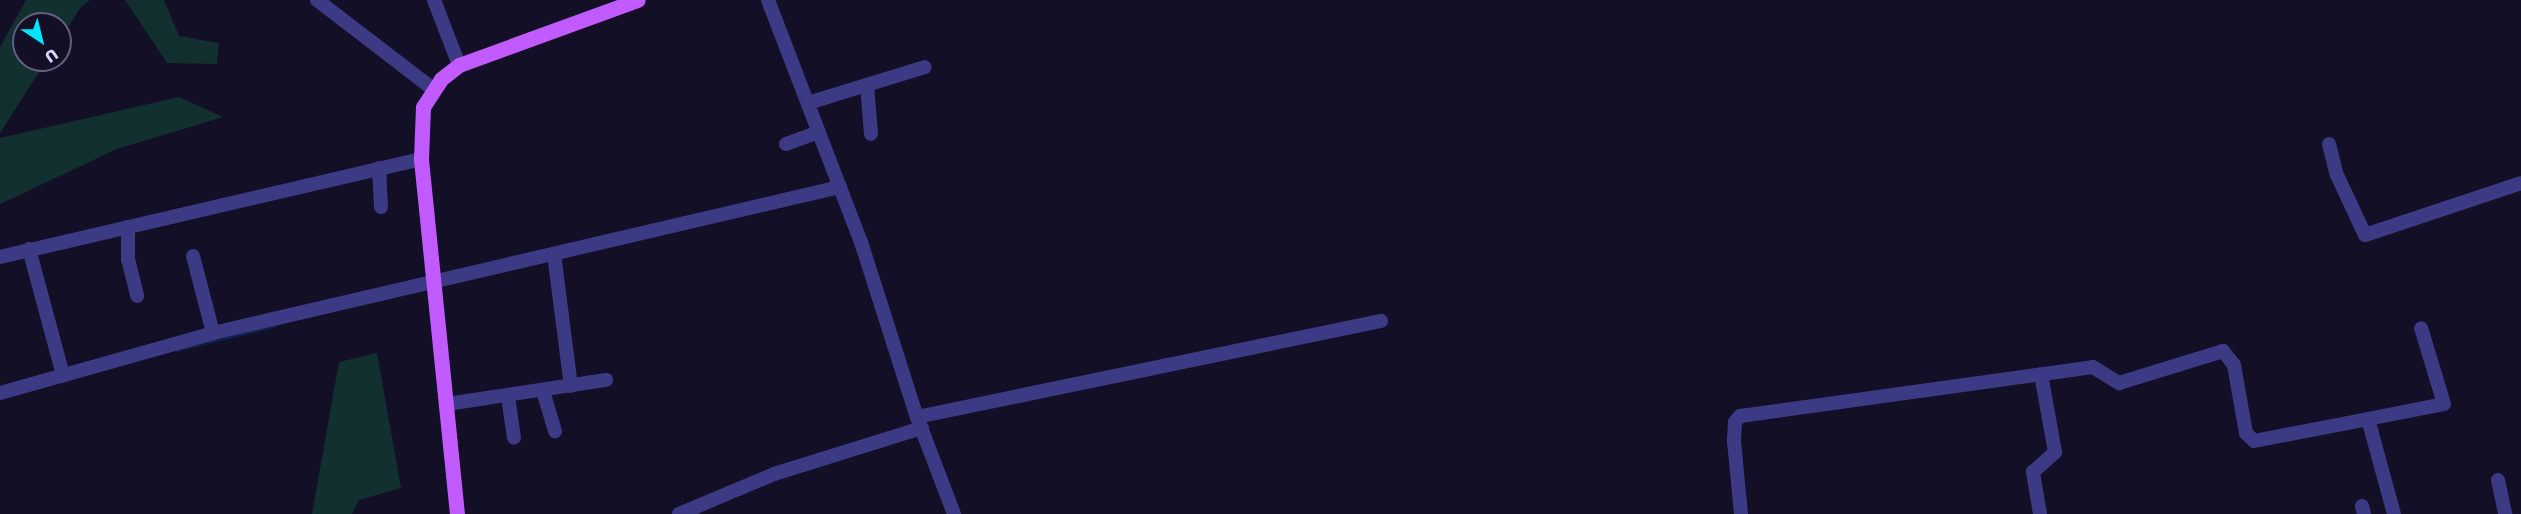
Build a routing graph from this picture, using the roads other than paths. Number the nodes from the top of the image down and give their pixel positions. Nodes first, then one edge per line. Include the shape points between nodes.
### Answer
1 (317, 0) edge
2 (434, 0) edge
3 (638, 0) edge
4 (768, 0) edge
5 (459, 65) junction
6 (925, 67) dead end
7 (867, 85) junction
8 (433, 89) junction
9 (808, 103) junction
10 (819, 132) junction
11 (871, 134) dead end
12 (786, 144) dead end
13 (2329, 144) dead end
14 (422, 159) junction
15 (379, 168) junction
16 (2521, 183) edge
17 (840, 187) junction
18 (381, 207) dead end
19 (128, 226) junction
20 (28, 249) junction
21 (554, 254) junction
22 (193, 256) dead end
23 (0, 257) edge
24 (435, 282) junction
25 (137, 296) dead end
26 (1381, 321) dead end
27 (2421, 328) dead end
28 (213, 333) junction
29 (2041, 374) junction
30 (63, 375) junction
31 (606, 380) dead end
32 (571, 386) junction
33 (543, 391) junction
34 (0, 393) edge
35 (508, 396) junction
36 (447, 404) junction
37 (2368, 419) junction
38 (919, 422) junction
39 (555, 430) dead end
40 (514, 438) dead end
41 (2498, 480) dead end
42 (457, 514) edge
43 (679, 514) edge
44 (954, 514) edge
45 (1741, 514) edge
46 (2040, 514) edge
47 (2394, 514) edge
48 (2505, 514) edge

1 - 8 street
2 - 5 street
3 - 5 main road
4 - 9 street
5 - 8 main road
6 - 7 street
7 - 9 street
7 - 11 street
8 - 14 main road via 423,106
9 - 10 street
10 - 12 street
10 - 17 street
13 - 16 street via 2337,175 2365,235
14 - 15 street
14 - 24 main road
15 - 18 street
15 - 19 street
17 - 21 street
17 - 38 street
19 - 20 street
19 - 25 street via 128,259
20 - 23 street
20 - 30 street
21 - 24 street
21 - 32 street
22 - 28 street
24 - 28 street
24 - 36 main road
26 - 38 street
27 - 37 street via 2444,404
28 - 30 street
29 - 37 street via 2093,367 2119,382 2223,351 2234,366 2249,439 2264,440
29 - 45 street via 1740,416 1734,422 1734,441
29 - 46 street via 2055,452 2033,472
30 - 34 street
31 - 32 street
32 - 33 street
33 - 35 street
33 - 39 street
35 - 36 street
35 - 40 street
36 - 42 main road
37 - 47 street
38 - 43 street via 774,474
38 - 44 street
41 - 48 street

